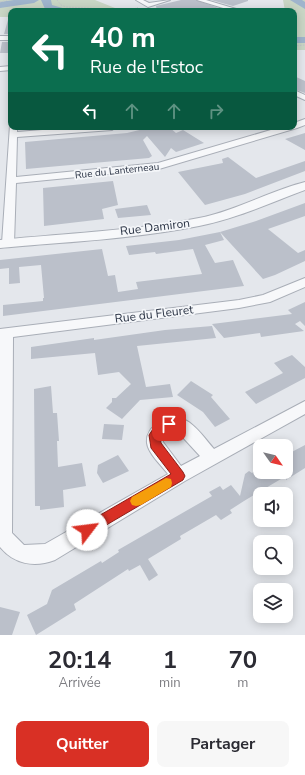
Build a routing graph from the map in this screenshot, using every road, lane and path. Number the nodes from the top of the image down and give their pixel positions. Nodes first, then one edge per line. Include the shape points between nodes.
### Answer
1 (8, 0) edge
2 (57, 0) edge
3 (138, 0) edge
4 (167, 0) edge
5 (200, 0) edge
6 (0, 2) edge
7 (111, 8) edge
8 (229, 8) edge
9 (38, 130) edge
10 (265, 130) edge
11 (280, 130) edge
12 (13, 131) edge
13 (270, 133) junction
14 (11, 180) junction
15 (305, 186) edge
16 (4, 244) edge
17 (305, 282) edge
18 (3, 333) edge
19 (305, 406) edge
20 (212, 458) junction
21 (179, 476) junction

1 - 6 path
2 - 7 path via 61,5 72,7
3 - 4 street via 148,4
5 - 8 street
9 - 12 street
10 - 13 street
11 - 13 street, Rue du Lanterneau
12 - 14 street
13 - 14 street, Rue du Lanterneau via 159,166
14 - 16 street
15 - 16 street, Rue Damiron via 238,211 200,221 160,228
17 - 18 street, Rue du Fleuret via 259,301
18 - 21 street via 3,536 12,548 21,554 34,556 48,553
19 - 20 street
20 - 21 street
20 - 21 street via 181,425 161,426 155,435 155,444

